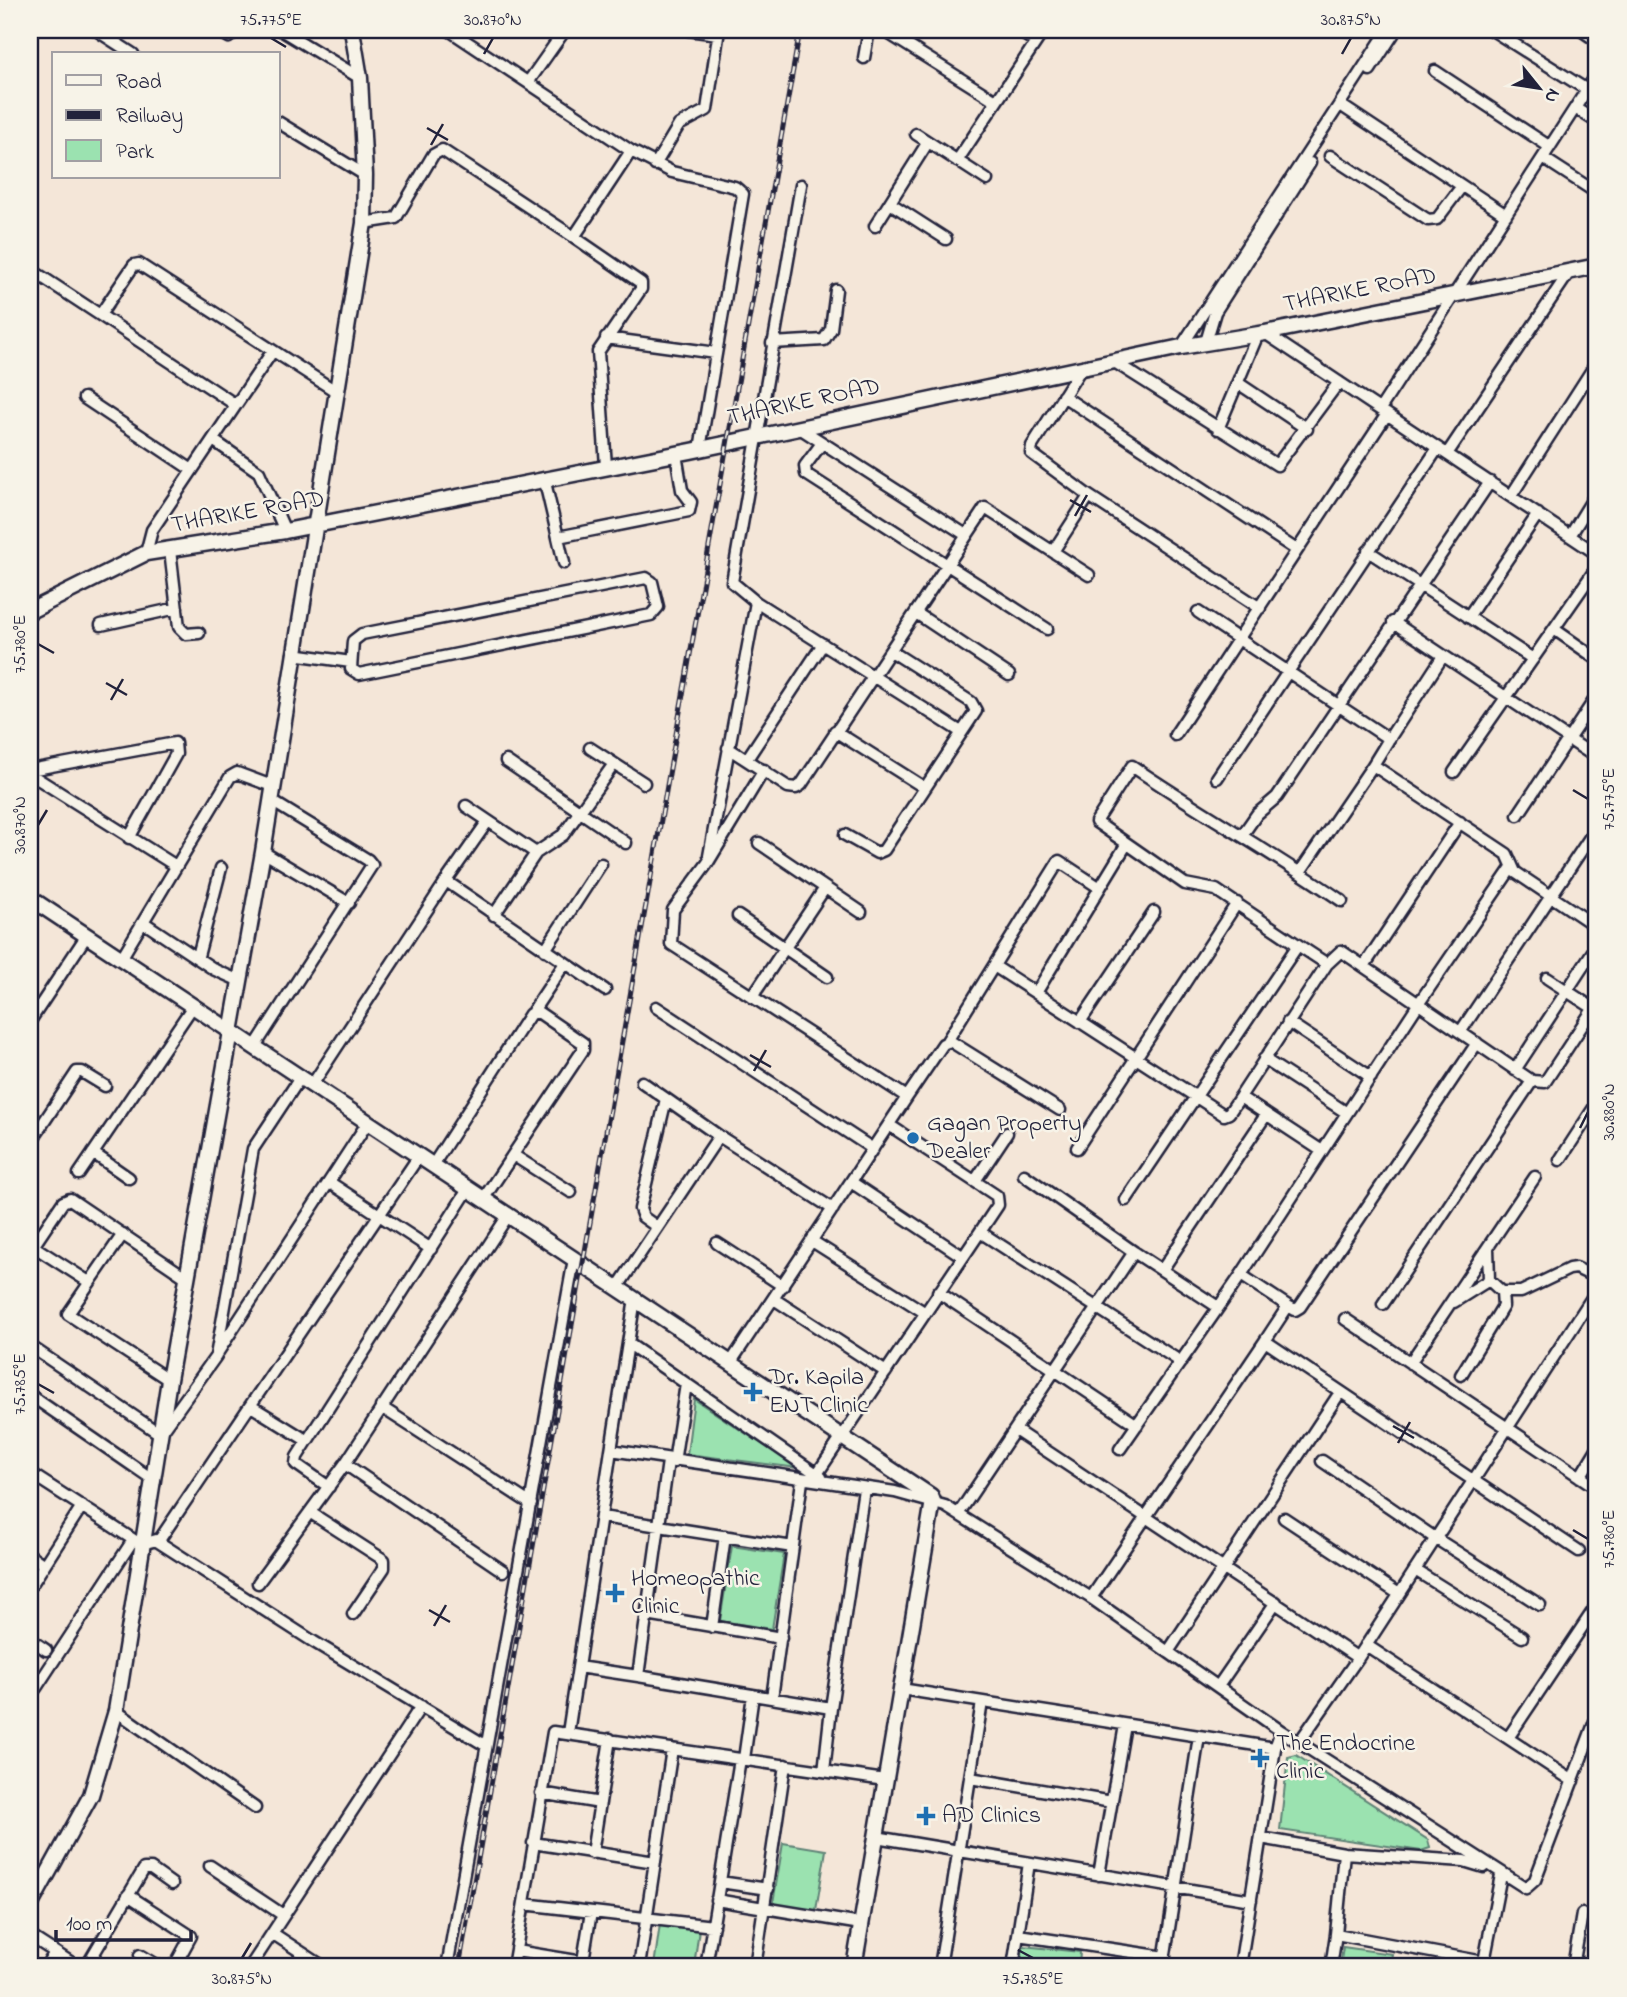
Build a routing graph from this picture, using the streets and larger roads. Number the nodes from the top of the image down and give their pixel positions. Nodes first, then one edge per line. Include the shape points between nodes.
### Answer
1 (96, 30) edge
2 (217, 30) edge
3 (236, 30) edge
4 (281, 30) edge
5 (352, 30) edge
6 (449, 30) edge
7 (565, 30) edge
8 (688, 30) edge
9 (869, 30) edge
10 (883, 30) edge
11 (1017, 30) edge
12 (1044, 30) edge
13 (1388, 30) edge
14 (1396, 30) edge
15 (1492, 30) edge
16 (1581, 30) edge
17 (718, 32) edge
18 (1597, 41) edge
19 (1036, 42) junction
20 (131, 52) edge
21 (864, 58) dead end
22 (1435, 71) dead end
23 (1597, 74) edge
24 (360, 78) junction
25 (529, 81) junction
26 (1587, 90) junction
27 (996, 101) junction
28 (1345, 108) junction
29 (1575, 108) junction
30 (1597, 122) edge
31 (280, 123) edge
32 (916, 134) dead end
33 (929, 142) junction
34 (1550, 147) junction
35 (631, 151) junction
36 (1330, 156) dead end
37 (1542, 158) junction
38 (957, 160) junction
39 (656, 164) junction
40 (365, 175) junction
41 (987, 180) dead end
42 (801, 185) dead end
43 (1462, 186) junction
44 (1597, 193) edge
45 (890, 203) junction
46 (1506, 215) junction
47 (364, 223) junction
48 (875, 226) dead end
49 (574, 237) junction
50 (946, 239) dead end
51 (1597, 266) edge
52 (1570, 271) junction
53 (30, 281) edge
54 (836, 290) dead end
55 (1453, 295) junction
56 (100, 315) junction
57 (1261, 333) junction
58 (606, 338) junction
59 (772, 342) junction
60 (1206, 342) junction
61 (1181, 347) junction
62 (272, 352) junction
63 (716, 353) junction
64 (1597, 362) edge
65 (1116, 363) junction
66 (1080, 370) junction
67 (1339, 382) junction
68 (1238, 383) junction
69 (337, 392) junction
70 (1063, 396) junction
71 (83, 398) dead end
72 (236, 405) junction
73 (1383, 412) junction
74 (798, 427) junction
75 (1218, 429) junction
76 (1307, 429) junction
77 (756, 436) junction
78 (213, 440) junction
79 (822, 443) junction
80 (700, 449) junction
81 (1443, 451) junction
82 (676, 454) junction
83 (606, 467) junction
84 (192, 470) junction
85 (544, 478) junction
86 (1490, 482) junction
87 (1597, 492) edge
88 (1090, 496) junction
89 (1511, 496) junction
90 (1538, 514) junction
91 (317, 524) junction
92 (285, 531) junction
93 (966, 534) junction
94 (1570, 536) junction
95 (558, 537) junction
96 (1296, 549) junction
97 (170, 550) junction
98 (1055, 550) junction
99 (1368, 551) junction
100 (146, 553) junction
101 (1597, 554) edge
102 (564, 563) dead end
103 (947, 567) junction
104 (1597, 567) edge
105 (1089, 575) dead end
106 (1419, 585) junction
107 (756, 602) junction
108 (177, 608) junction
109 (1260, 608) junction
110 (30, 611) edge
111 (916, 612) junction
112 (1198, 612) dead end
113 (1468, 617) junction
114 (1393, 622) junction
115 (101, 625) dead end
116 (1048, 629) dead end
117 (1554, 629) junction
118 (199, 633) dead end
119 (1239, 640) junction
120 (823, 644) junction
121 (891, 651) junction
122 (293, 654) junction
123 (1443, 656) junction
124 (1533, 659) junction
125 (1597, 659) edge
126 (351, 663) junction
127 (1289, 673) junction
128 (1009, 675) dead end
129 (873, 677) junction
130 (1597, 696) edge
131 (1506, 698) junction
132 (1337, 705) junction
133 (835, 731) junction
134 (961, 732) junction
135 (1175, 735) dead end
136 (1389, 739) junction
137 (1568, 739) junction
138 (590, 748) dead end
139 (728, 748) junction
140 (1597, 758) edge
141 (747, 759) junction
142 (506, 761) dead end
143 (614, 764) junction
144 (1373, 765) junction
145 (764, 770) junction
146 (30, 772) edge
147 (1454, 772) dead end
148 (1217, 778) dead end
149 (644, 783) dead end
150 (925, 788) junction
151 (271, 793) junction
152 (466, 806) dead end
153 (581, 812) junction
154 (1518, 815) dead end
155 (488, 821) junction
156 (1460, 822) junction
157 (1597, 827) edge
158 (845, 835) dead end
159 (1243, 835) junction
160 (130, 838) junction
161 (626, 842) dead end
162 (760, 843) dead end
163 (1126, 845) junction
164 (263, 852) junction
165 (536, 853) junction
166 (601, 864) dead end
167 (707, 864) junction
168 (176, 866) junction
169 (1512, 867) junction
170 (221, 868) dead end
171 (1300, 872) junction
172 (446, 881) junction
173 (825, 888) junction
174 (1100, 888) junction
175 (1550, 897) junction
176 (30, 898) edge
177 (1342, 901) dead end
178 (349, 903) junction
179 (1237, 903) junction
180 (861, 912) dead end
181 (1154, 912) dead end
182 (494, 915) junction
183 (738, 916) dead end
184 (143, 922) junction
185 (1597, 927) edge
186 (87, 935) junction
187 (1298, 945) junction
188 (1597, 945) edge
189 (785, 948) junction
190 (545, 950) junction
191 (198, 956) junction
192 (122, 957) junction
193 (565, 963) junction
194 (1327, 964) junction
195 (994, 966) junction
196 (1364, 966) junction
197 (827, 977) dead end
198 (1547, 978) dead end
199 (240, 981) junction
200 (605, 990) dead end
201 (1567, 991) junction
202 (1036, 993) junction
203 (752, 998) junction
204 (1419, 1003) junction
205 (193, 1006) junction
206 (1595, 1006) edge
207 (656, 1007) dead end
208 (533, 1012) junction
209 (30, 1021) edge
210 (1080, 1022) junction
211 (1288, 1022) junction
212 (1461, 1031) junction
213 (231, 1033) junction
214 (947, 1041) junction
215 (1477, 1043) junction
216 (254, 1048) junction
217 (1136, 1057) junction
218 (1264, 1059) junction
219 (1516, 1070) junction
220 (1371, 1077) junction
221 (306, 1081) junction
222 (1532, 1081) junction
223 (642, 1082) dead end
224 (105, 1086) dead end
225 (907, 1097) junction
226 (1240, 1097) junction
227 (1196, 1098) junction
228 (666, 1099) junction
229 (1597, 1102) edge
230 (1060, 1110) dead end
231 (1347, 1113) junction
232 (1266, 1115) junction
233 (368, 1122) junction
234 (889, 1125) junction
235 (1007, 1133) dead end
236 (719, 1136) junction
237 (30, 1143) edge
238 (1077, 1148) dead end
239 (873, 1149) junction
240 (1322, 1152) junction
241 (93, 1153) junction
242 (419, 1156) junction
243 (513, 1156) junction
244 (1560, 1160) dead end
245 (433, 1165) junction
246 (79, 1174) dead end
247 (1024, 1175) dead end
248 (1535, 1177) dead end
249 (128, 1178) dead end
250 (975, 1181) junction
251 (329, 1182) junction
252 (851, 1182) junction
253 (469, 1188) junction
254 (571, 1192) dead end
255 (484, 1198) junction
256 (1126, 1200) dead end
257 (833, 1209) junction
258 (509, 1214) junction
259 (380, 1217) junction
260 (657, 1227) junction
261 (980, 1232) junction
262 (123, 1234) junction
263 (812, 1241) junction
264 (717, 1243) dead end
265 (31, 1248) edge
266 (1488, 1248) junction
267 (431, 1249) junction
268 (1134, 1252) junction
269 (962, 1256) junction
270 (574, 1259) junction
271 (1162, 1270) junction
272 (1241, 1275) junction
273 (187, 1278) junction
274 (1597, 1278) edge
275 (1489, 1280) junction
276 (89, 1282) junction
277 (783, 1286) junction
278 (617, 1287) junction
279 (1597, 1290) edge
280 (938, 1292) junction
281 (1502, 1292) junction
282 (635, 1299) junction
283 (774, 1299) junction
284 (1383, 1304) dead end
285 (1450, 1304) junction
286 (1288, 1306) junction
287 (1097, 1307) junction
288 (1218, 1307) junction
289 (924, 1312) junction
290 (1345, 1319) dead end
291 (1265, 1341) junction
292 (629, 1344) junction
293 (30, 1346) edge
294 (216, 1356) junction
295 (731, 1362) junction
296 (1181, 1362) junction
297 (1410, 1363) junction
298 (1055, 1370) junction
299 (886, 1372) junction
300 (1461, 1375) dead end
301 (169, 1380) junction
302 (686, 1384) junction
303 (1339, 1394) junction
304 (30, 1395) edge
305 (251, 1406) junction
306 (382, 1407) junction
307 (1137, 1424) junction
308 (1507, 1427) junction
309 (1015, 1430) junction
310 (160, 1434) junction
311 (842, 1435) junction
312 (306, 1440) junction
313 (1120, 1449) dead end
314 (1597, 1449) edge
315 (611, 1450) junction
316 (671, 1461) junction
317 (1322, 1461) dead end
318 (345, 1464) junction
319 (30, 1473) edge
320 (817, 1474) junction
321 (1580, 1476) junction
322 (152, 1479) junction
323 (802, 1481) junction
324 (1472, 1481) junction
325 (833, 1485) junction
326 (329, 1487) junction
327 (1597, 1488) edge
328 (864, 1489) junction
329 (933, 1501) junction
330 (531, 1504) junction
331 (82, 1506) junction
332 (312, 1513) junction
333 (959, 1513) junction
334 (1147, 1516) junction
335 (602, 1517) junction
336 (1284, 1518) dead end
337 (660, 1525) junction
338 (725, 1535) junction
339 (1435, 1538) junction
340 (157, 1541) junction
341 (138, 1542) junction
342 (793, 1547) junction
343 (1579, 1551) dead end
344 (30, 1555) edge
345 (44, 1564) junction
346 (1224, 1569) junction
347 (1415, 1570) junction
348 (503, 1571) dead end
349 (258, 1583) dead end
350 (30, 1587) edge
351 (1399, 1594) junction
352 (1091, 1598) junction
353 (1276, 1602) junction
354 (1540, 1605) dead end
355 (1597, 1605) edge
356 (353, 1614) dead end
357 (647, 1615) junction
358 (712, 1626) junction
359 (1522, 1637) dead end
360 (780, 1638) junction
361 (30, 1639) edge
362 (1366, 1645) junction
363 (46, 1650) dead end
364 (1168, 1652) junction
365 (1358, 1658) junction
366 (578, 1667) junction
367 (638, 1676) junction
368 (1219, 1685) junction
369 (901, 1689) junction
370 (30, 1692) edge
371 (753, 1695) junction
372 (772, 1699) junction
373 (982, 1702) junction
374 (421, 1706) junction
375 (831, 1708) junction
376 (116, 1711) junction
377 (1597, 1716) edge
378 (1125, 1724) junction
379 (1281, 1731) junction
380 (568, 1733) junction
381 (1199, 1736) junction
382 (1508, 1738) junction
383 (610, 1739) junction
384 (1300, 1741) junction
385 (485, 1745) junction
386 (1275, 1748) junction
387 (673, 1749) junction
388 (742, 1759) junction
389 (785, 1765) junction
390 (824, 1771) junction
391 (970, 1778) junction
392 (886, 1780) junction
393 (1573, 1781) junction
394 (541, 1793) junction
395 (1112, 1802) junction
396 (600, 1803) junction
397 (255, 1808) dead end
398 (876, 1837) junction
399 (1261, 1838) junction
400 (533, 1843) junction
401 (958, 1852) junction
402 (592, 1853) junction
403 (1344, 1853) junction
404 (655, 1862) junction
405 (1029, 1863) junction
406 (210, 1866) dead end
407 (1498, 1873) junction
408 (1098, 1875) junction
409 (720, 1882) junction
410 (172, 1884) dead end
411 (1177, 1888) junction
412 (768, 1889) junction
413 (128, 1895) junction
414 (716, 1900) junction
415 (1251, 1900) junction
416 (524, 1903) junction
417 (30, 1906) edge
418 (764, 1908) junction
419 (591, 1912) junction
420 (1582, 1914) dead end
421 (283, 1915) junction
422 (646, 1919) junction
423 (861, 1924) junction
424 (713, 1926) junction
425 (272, 1933) junction
426 (1336, 1934) junction
427 (1018, 1935) junction
428 (30, 1936) edge
429 (516, 1951) junction
430 (55, 1952) junction
431 (140, 1955) dead end
432 (1164, 1962) edge
433 (583, 1964) edge
434 (1484, 1964) edge
435 (46, 1967) edge
436 (78, 1967) edge
437 (86, 1967) edge
438 (160, 1967) edge
439 (174, 1967) edge
440 (250, 1967) edge
441 (324, 1967) edge
442 (447, 1967) edge
443 (513, 1967) edge
444 (639, 1967) edge
445 (706, 1967) edge
446 (755, 1967) edge
447 (854, 1967) edge
448 (940, 1967) edge
449 (1013, 1967) edge
450 (1240, 1967) edge
451 (1331, 1967) edge
452 (1573, 1967) edge

1 - 20 street
2 - 3 street via 229,37
4 - 24 street
5 - 24 street
6 - 25 street
7 - 25 street
8 - 17 street
9 - 21 street
10 - 27 street
11 - 19 street
12 - 19 street
13 - 61 street
14 - 28 street
15 - 26 street
16 - 18 street
17 - 39 street via 707,110 676,129
19 - 27 street
22 - 34 street
23 - 26 street
24 - 40 street
25 - 35 street
26 - 29 street
27 - 38 street
28 - 43 street
28 - 60 street via 1215,312
29 - 30 street
29 - 34 street
31 - 40 street
32 - 33 street
33 - 38 street
33 - 45 street
34 - 37 street
35 - 39 street
35 - 49 street
36 - 43 street via 1428,220 1437,219
37 - 44 street
37 - 46 street
38 - 41 street
39 - 63 street via 688,177 735,187 743,194
40 - 47 street
42 - 59 street
43 - 46 street
45 - 48 street
45 - 50 street
46 - 55 street
47 - 49 street via 396,218 433,155 442,150
47 - 69 street
49 - 58 street via 641,283
51 - 52 street, THARIKE ROAD
52 - 55 street, THARIKE ROAD
52 - 81 street
53 - 56 street via 39,275
54 - 59 street via 831,329 824,340
55 - 57 street, THARIKE ROAD
55 - 73 street
56 - 62 street via 137,263
56 - 72 street
57 - 60 street, THARIKE ROAD
57 - 67 street
57 - 68 street
58 - 63 street
58 - 83 street via 597,358
59 - 77 street
60 - 61 street, THARIKE ROAD
61 - 65 street, THARIKE ROAD
62 - 69 street
62 - 72 street
63 - 80 street
64 - 89 street
65 - 66 street, THARIKE ROAD
65 - 75 street
66 - 70 street
66 - 74 street, THARIKE ROAD
67 - 73 street
67 - 76 street
68 - 75 street
68 - 76 street
69 - 91 street
70 - 88 street via 1031,453
70 - 96 street
71 - 84 street
72 - 78 street
73 - 81 street
73 - 96 street
74 - 77 street, THARIKE ROAD
74 - 79 street
75 - 76 street via 1277,466
77 - 80 street, THARIKE ROAD
77 - 107 street via 732,576 735,587
78 - 84 street
78 - 92 street via 259,472
79 - 93 street
79 - 103 street via 805,466 807,474
80 - 82 street, THARIKE ROAD
81 - 86 street
81 - 99 street
82 - 83 street, THARIKE ROAD
82 - 95 street via 682,490 691,502 689,512
83 - 85 street, THARIKE ROAD
84 - 100 street via 152,530
85 - 91 street, THARIKE ROAD
85 - 95 street
86 - 89 street
86 - 106 street
87 - 94 street
88 - 98 street
88 - 109 street
89 - 90 street
90 - 94 street
90 - 113 street
91 - 92 street, THARIKE ROAD
91 - 122 street
92 - 97 street, THARIKE ROAD
93 - 98 street via 982,511 990,508
93 - 103 street
94 - 101 street
95 - 102 street
96 - 109 street
97 - 100 street, THARIKE ROAD
97 - 108 street
98 - 105 street
99 - 106 street
99 - 127 street
100 - 110 street, THARIKE ROAD
103 - 111 street
103 - 116 street
104 - 117 street
106 - 113 street
106 - 114 street
107 - 120 street
107 - 139 street
108 - 115 street
108 - 118 street via 181,632
109 - 119 street
111 - 121 street
111 - 128 street
112 - 119 street
113 - 124 street
114 - 123 street
114 - 132 street
117 - 124 street
117 - 125 street
119 - 127 street
119 - 135 street
120 - 129 street
120 - 141 street
121 - 129 street
121 - 134 street via 975,705 976,711
122 - 126 street
122 - 151 street
123 - 131 street
123 - 136 street
124 - 131 street
126 - 126 street via 352,671 359,674 651,615 657,607 652,582 642,578 362,634 353,641
127 - 132 street
127 - 148 street
129 - 133 street
129 - 134 street
130 - 137 street
131 - 137 street
131 - 147 street
132 - 136 street
132 - 159 street via 1274,801 1256,814
133 - 145 street via 796,788
133 - 150 street
134 - 150 street
136 - 144 street
137 - 140 street
137 - 154 street
138 - 143 street
139 - 141 street
139 - 167 street
141 - 145 street
142 - 153 street
143 - 149 street
143 - 153 street
144 - 156 street
144 - 171 street
145 - 167 street
146 - 160 street
146 - 160 street via 175,743 176,754
150 - 158 street via 881,853
151 - 164 street
151 - 168 street via 243,774 232,775
151 - 178 street via 371,862
152 - 155 street
153 - 161 street
153 - 165 street via 563,835
155 - 165 street
155 - 172 street
156 - 169 street via 1511,856
156 - 196 street
157 - 175 street
159 - 163 street via 1203,815 1132,766 1096,822
159 - 171 street
160 - 168 street
162 - 173 street
163 - 174 street
163 - 179 street via 1187,886 1213,889
164 - 178 street
164 - 199 street
165 - 182 street
166 - 190 street
167 - 203 street via 673,911 669,941
168 - 184 street
169 - 175 street
169 - 204 street
170 - 191 street
171 - 177 street
172 - 182 street
172 - 221 street
173 - 180 street
173 - 189 street
174 - 195 street via 1059,861
174 - 202 street
175 - 185 street
175 - 212 street
176 - 186 street
178 - 216 street
179 - 187 street
179 - 217 street
181 - 210 street
182 - 190 street
183 - 189 street
184 - 191 street
184 - 192 street
186 - 192 street
186 - 209 street
187 - 194 street
187 - 227 street
188 - 201 street
189 - 197 street
189 - 203 street
190 - 193 street
191 - 199 street
192 - 205 street
193 - 200 street
193 - 208 street
194 - 196 street via 1340,951
194 - 211 street
195 - 202 street
195 - 214 street
196 - 204 street
198 - 201 street
199 - 213 street
201 - 206 street
201 - 219 street
202 - 210 street
203 - 225 street
204 - 212 street
204 - 220 street
205 - 213 street
205 - 241 street
206 - 222 street via 1545,1082
207 - 239 street
208 - 243 street via 583,1047
208 - 245 street
210 - 217 street
211 - 218 street
211 - 220 street
212 - 215 street
213 - 216 street
213 - 273 street
214 - 225 street
214 - 230 street
215 - 219 street
215 - 286 street via 1300,1307
216 - 221 street
217 - 227 street
217 - 238 street
218 - 226 street
218 - 231 street
219 - 222 street
220 - 231 street
221 - 233 street
221 - 294 street via 253,1149
222 - 284 street
223 - 228 street
224 - 237 street via 77,1072
225 - 234 street
226 - 227 street via 1224,1115
226 - 232 street
227 - 256 street
228 - 236 street
228 - 260 street via 640,1209
229 - 244 street
231 - 240 street
232 - 240 street
232 - 271 street
233 - 242 street
233 - 251 street
234 - 239 street
234 - 250 street
235 - 250 street
236 - 257 street
236 - 260 street
239 - 252 street
240 - 272 street
241 - 246 street
241 - 249 street
242 - 245 street
242 - 259 street
243 - 254 street
243 - 255 street
245 - 253 street
247 - 268 street
248 - 266 street
250 - 261 street via 999,1200
251 - 259 street
251 - 294 street
252 - 257 street
252 - 269 street
253 - 255 street
253 - 267 street
255 - 258 street
257 - 263 street
258 - 270 street
258 - 306 street
259 - 267 street
259 - 305 street
260 - 278 street
261 - 269 street
261 - 287 street
262 - 265 street via 70,1199 63,1202
262 - 273 street
262 - 276 street
263 - 277 street
263 - 289 street
264 - 277 street
265 - 276 street
266 - 275 street
266 - 285 street
267 - 312 street
268 - 271 street
268 - 287 street
269 - 280 street
270 - 278 street
270 - 330 street
271 - 288 street
272 - 286 street
272 - 288 street
273 - 301 street
274 - 281 street via 1569,1269 1521,1293
275 - 281 street
275 - 285 street
276 - 301 street via 69,1316
277 - 283 street
278 - 282 street
279 - 308 street
280 - 289 street
280 - 298 street
281 - 300 street via 1503,1306
282 - 292 street
282 - 295 street
283 - 295 street
283 - 299 street
285 - 297 street
286 - 291 street
287 - 296 street
287 - 298 street
288 - 296 street
289 - 299 street
290 - 297 street
291 - 303 street
291 - 334 street
292 - 302 street
292 - 315 street
293 - 310 street
294 - 310 street
295 - 311 street
296 - 307 street
297 - 308 street
298 - 307 street
298 - 309 street
299 - 311 street
301 - 310 street
302 - 316 street
302 - 320 street
303 - 324 street
303 - 346 street
304 - 322 street
305 - 312 street
305 - 340 street
306 - 318 street
306 - 330 street
307 - 313 street
308 - 321 street
308 - 324 street
309 - 333 street
309 - 334 street
310 - 322 street
311 - 320 street
311 - 329 street via 928,1492
312 - 326 street via 296,1464
314 - 321 street
315 - 316 street
315 - 335 street
316 - 323 street
316 - 337 street
317 - 339 street
318 - 326 street
318 - 348 street
319 - 331 street
320 - 325 street
321 - 327 street
322 - 341 street
323 - 325 street
323 - 342 street
324 - 339 street
324 - 343 street
325 - 328 street
326 - 332 street
328 - 329 street
328 - 375 street
329 - 333 street
329 - 369 street
330 - 385 street
331 - 341 street
331 - 345 street
332 - 349 street
332 - 356 street via 384,1560 384,1569
333 - 352 street
334 - 346 street
334 - 352 street
335 - 337 street
335 - 366 street
336 - 351 street
337 - 338 street
337 - 357 street
338 - 342 street
338 - 358 street
339 - 347 street
339 - 354 street
340 - 341 street
340 - 374 street
341 - 370 street
341 - 376 street
342 - 360 street
344 - 345 street
345 - 350 street
346 - 353 street
346 - 364 street
347 - 351 street
347 - 359 street
351 - 362 street
352 - 364 street
353 - 365 street
353 - 368 street
355 - 382 street
357 - 358 street
357 - 367 street
358 - 360 street
360 - 372 street
361 - 363 street
362 - 365 street
362 - 382 street
364 - 368 street
365 - 384 street
366 - 367 street
366 - 380 street
367 - 371 street
368 - 379 street
369 - 373 street
369 - 392 street
371 - 372 street
371 - 388 street
372 - 375 street
373 - 378 street
373 - 391 street
374 - 385 street
374 - 421 street
375 - 390 street
376 - 397 street
376 - 417 street via 91,1795
377 - 393 street
378 - 381 street
378 - 395 street
379 - 384 street
379 - 386 street
380 - 383 street
380 - 394 street via 550,1735
381 - 386 street
381 - 411 street
382 - 393 street
383 - 387 street
383 - 396 street
384 - 407 street
385 - 442 street
386 - 399 street
387 - 388 street
387 - 404 street
388 - 389 street
388 - 409 street
389 - 390 street
389 - 412 street
390 - 392 street
391 - 395 street
391 - 401 street
392 - 398 street
393 - 407 street via 1532,1885 1526,1888
394 - 396 street
394 - 400 street
395 - 408 street
396 - 402 street
398 - 401 street
398 - 423 street
399 - 403 street
399 - 415 street
400 - 402 street
400 - 416 street
401 - 405 street
401 - 448 street
402 - 404 street
403 - 407 street via 1464,1861
403 - 426 street
404 - 422 street
405 - 408 street
405 - 427 street
406 - 421 street
407 - 434 street
408 - 411 street
409 - 412 street
409 - 414 street
410 - 413 street via 146,1868
411 - 415 street
411 - 432 street
412 - 418 street
413 - 437 street
413 - 439 street via 191,1936
414 - 418 street
414 - 424 street
415 - 450 street
416 - 419 street
416 - 429 street
418 - 423 street
418 - 446 street
419 - 422 street
419 - 433 street
420 - 452 street
421 - 425 street
422 - 424 street
422 - 444 street
423 - 447 street
424 - 445 street
425 - 440 street
425 - 441 street
426 - 434 street
426 - 451 street
427 - 432 street
427 - 449 street
428 - 430 street
429 - 433 street
429 - 443 street
430 - 435 street
430 - 436 street
431 - 438 street

